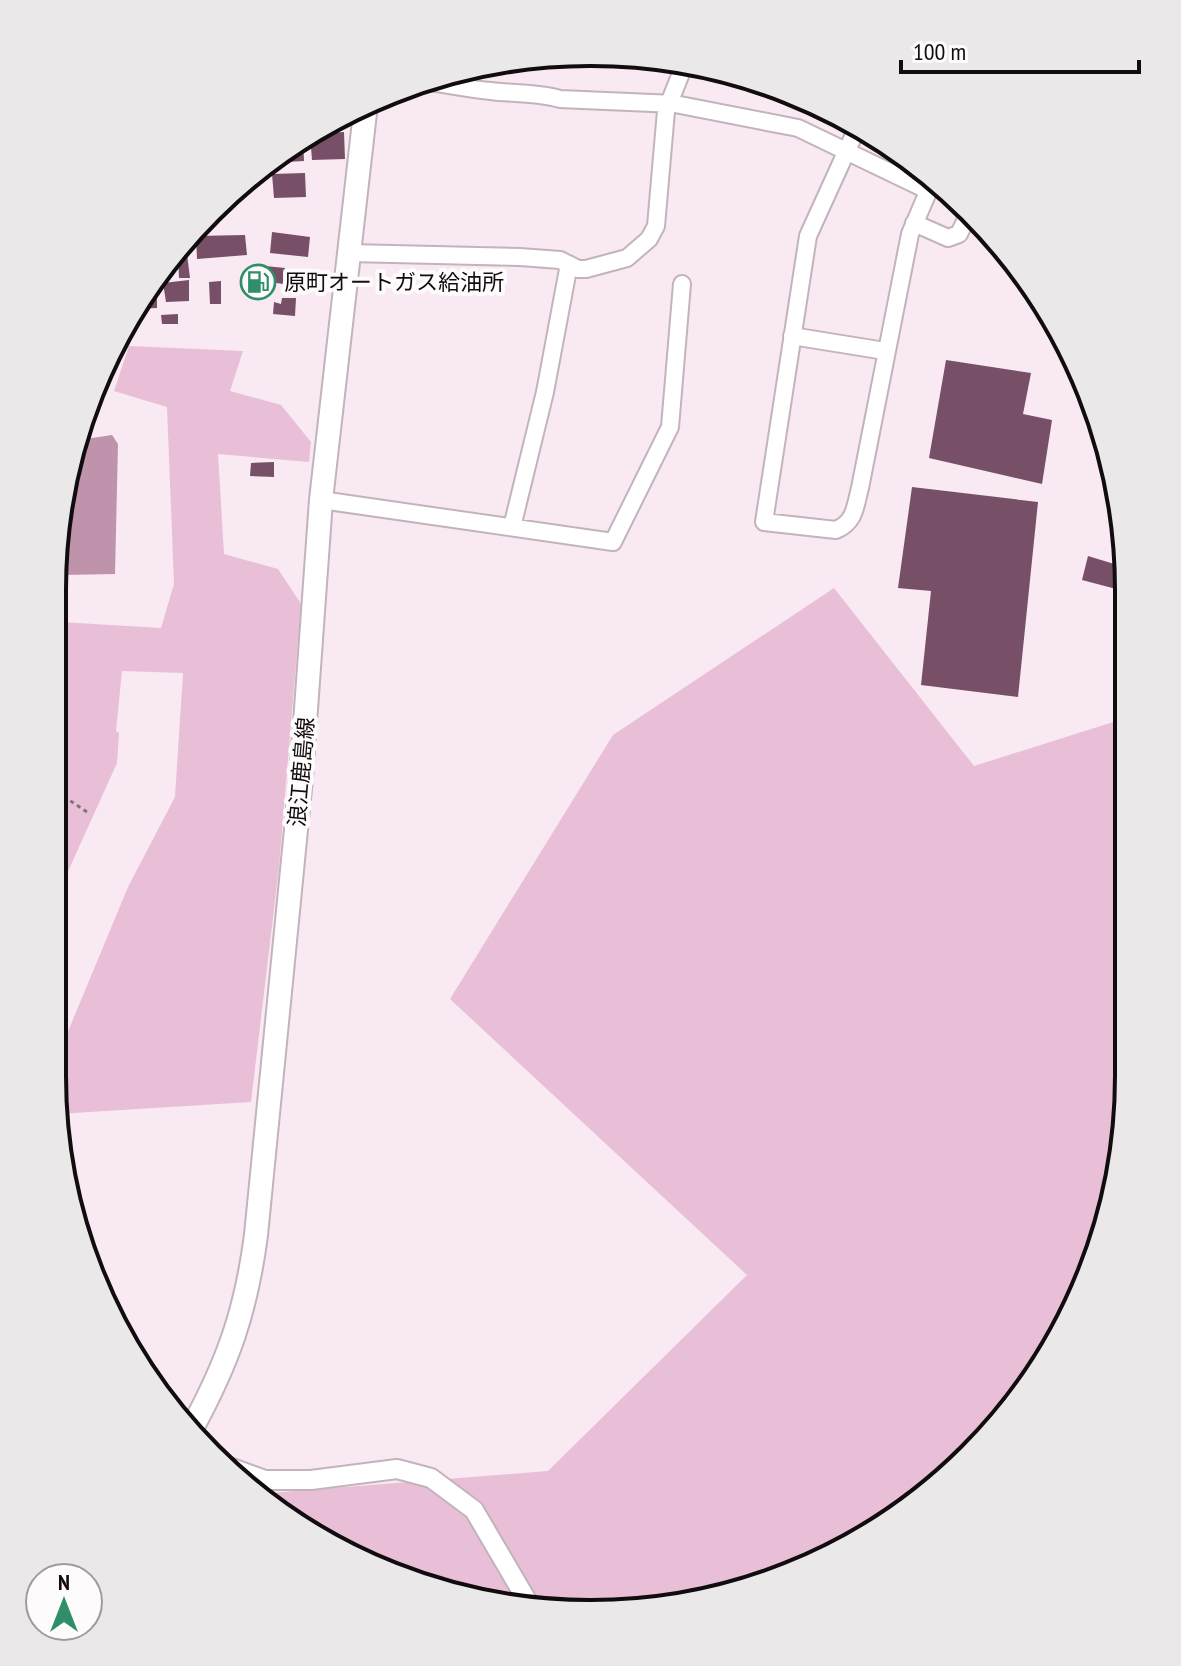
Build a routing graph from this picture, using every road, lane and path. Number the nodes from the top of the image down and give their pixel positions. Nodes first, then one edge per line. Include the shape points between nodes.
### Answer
1 (681, 74) edge
2 (453, 85) edge
3 (669, 104) junction
4 (364, 118) edge
5 (853, 136) edge
6 (846, 151) junction
7 (915, 178) edge
8 (928, 189) edge
9 (914, 223) junction
10 (964, 223) edge
11 (349, 253) junction
12 (569, 264) junction
13 (682, 284) dead end
14 (792, 336) junction
15 (885, 351) junction
16 (321, 500) junction
17 (512, 527) junction
18 (66, 798) edge
19 (87, 812) dead end
20 (196, 1421) edge
21 (251, 1475) edge
22 (525, 1596) edge

1 - 3 street
2 - 3 street via 560,99
3 - 6 street via 798,128
3 - 12 street via 659,211 649,239 627,258 586,269
4 - 11 main road, 浪江鹿島線
5 - 6 street
6 - 7 street
6 - 14 street via 808,236
8 - 9 street
9 - 10 street via 948,238 959,234
9 - 15 street
11 - 12 street via 520,257
11 - 16 main road, 浪江鹿島線
12 - 17 street
13 - 17 street via 670,427 613,542
14 - 15 street
14 - 15 street via 764,522 836,530 853,518
16 - 17 street
16 - 20 main road, 浪江鹿島線 via 300,793 255,1246 231,1347
18 - 19 path
21 - 22 street via 311,1480 397,1469 431,1478 474,1510

